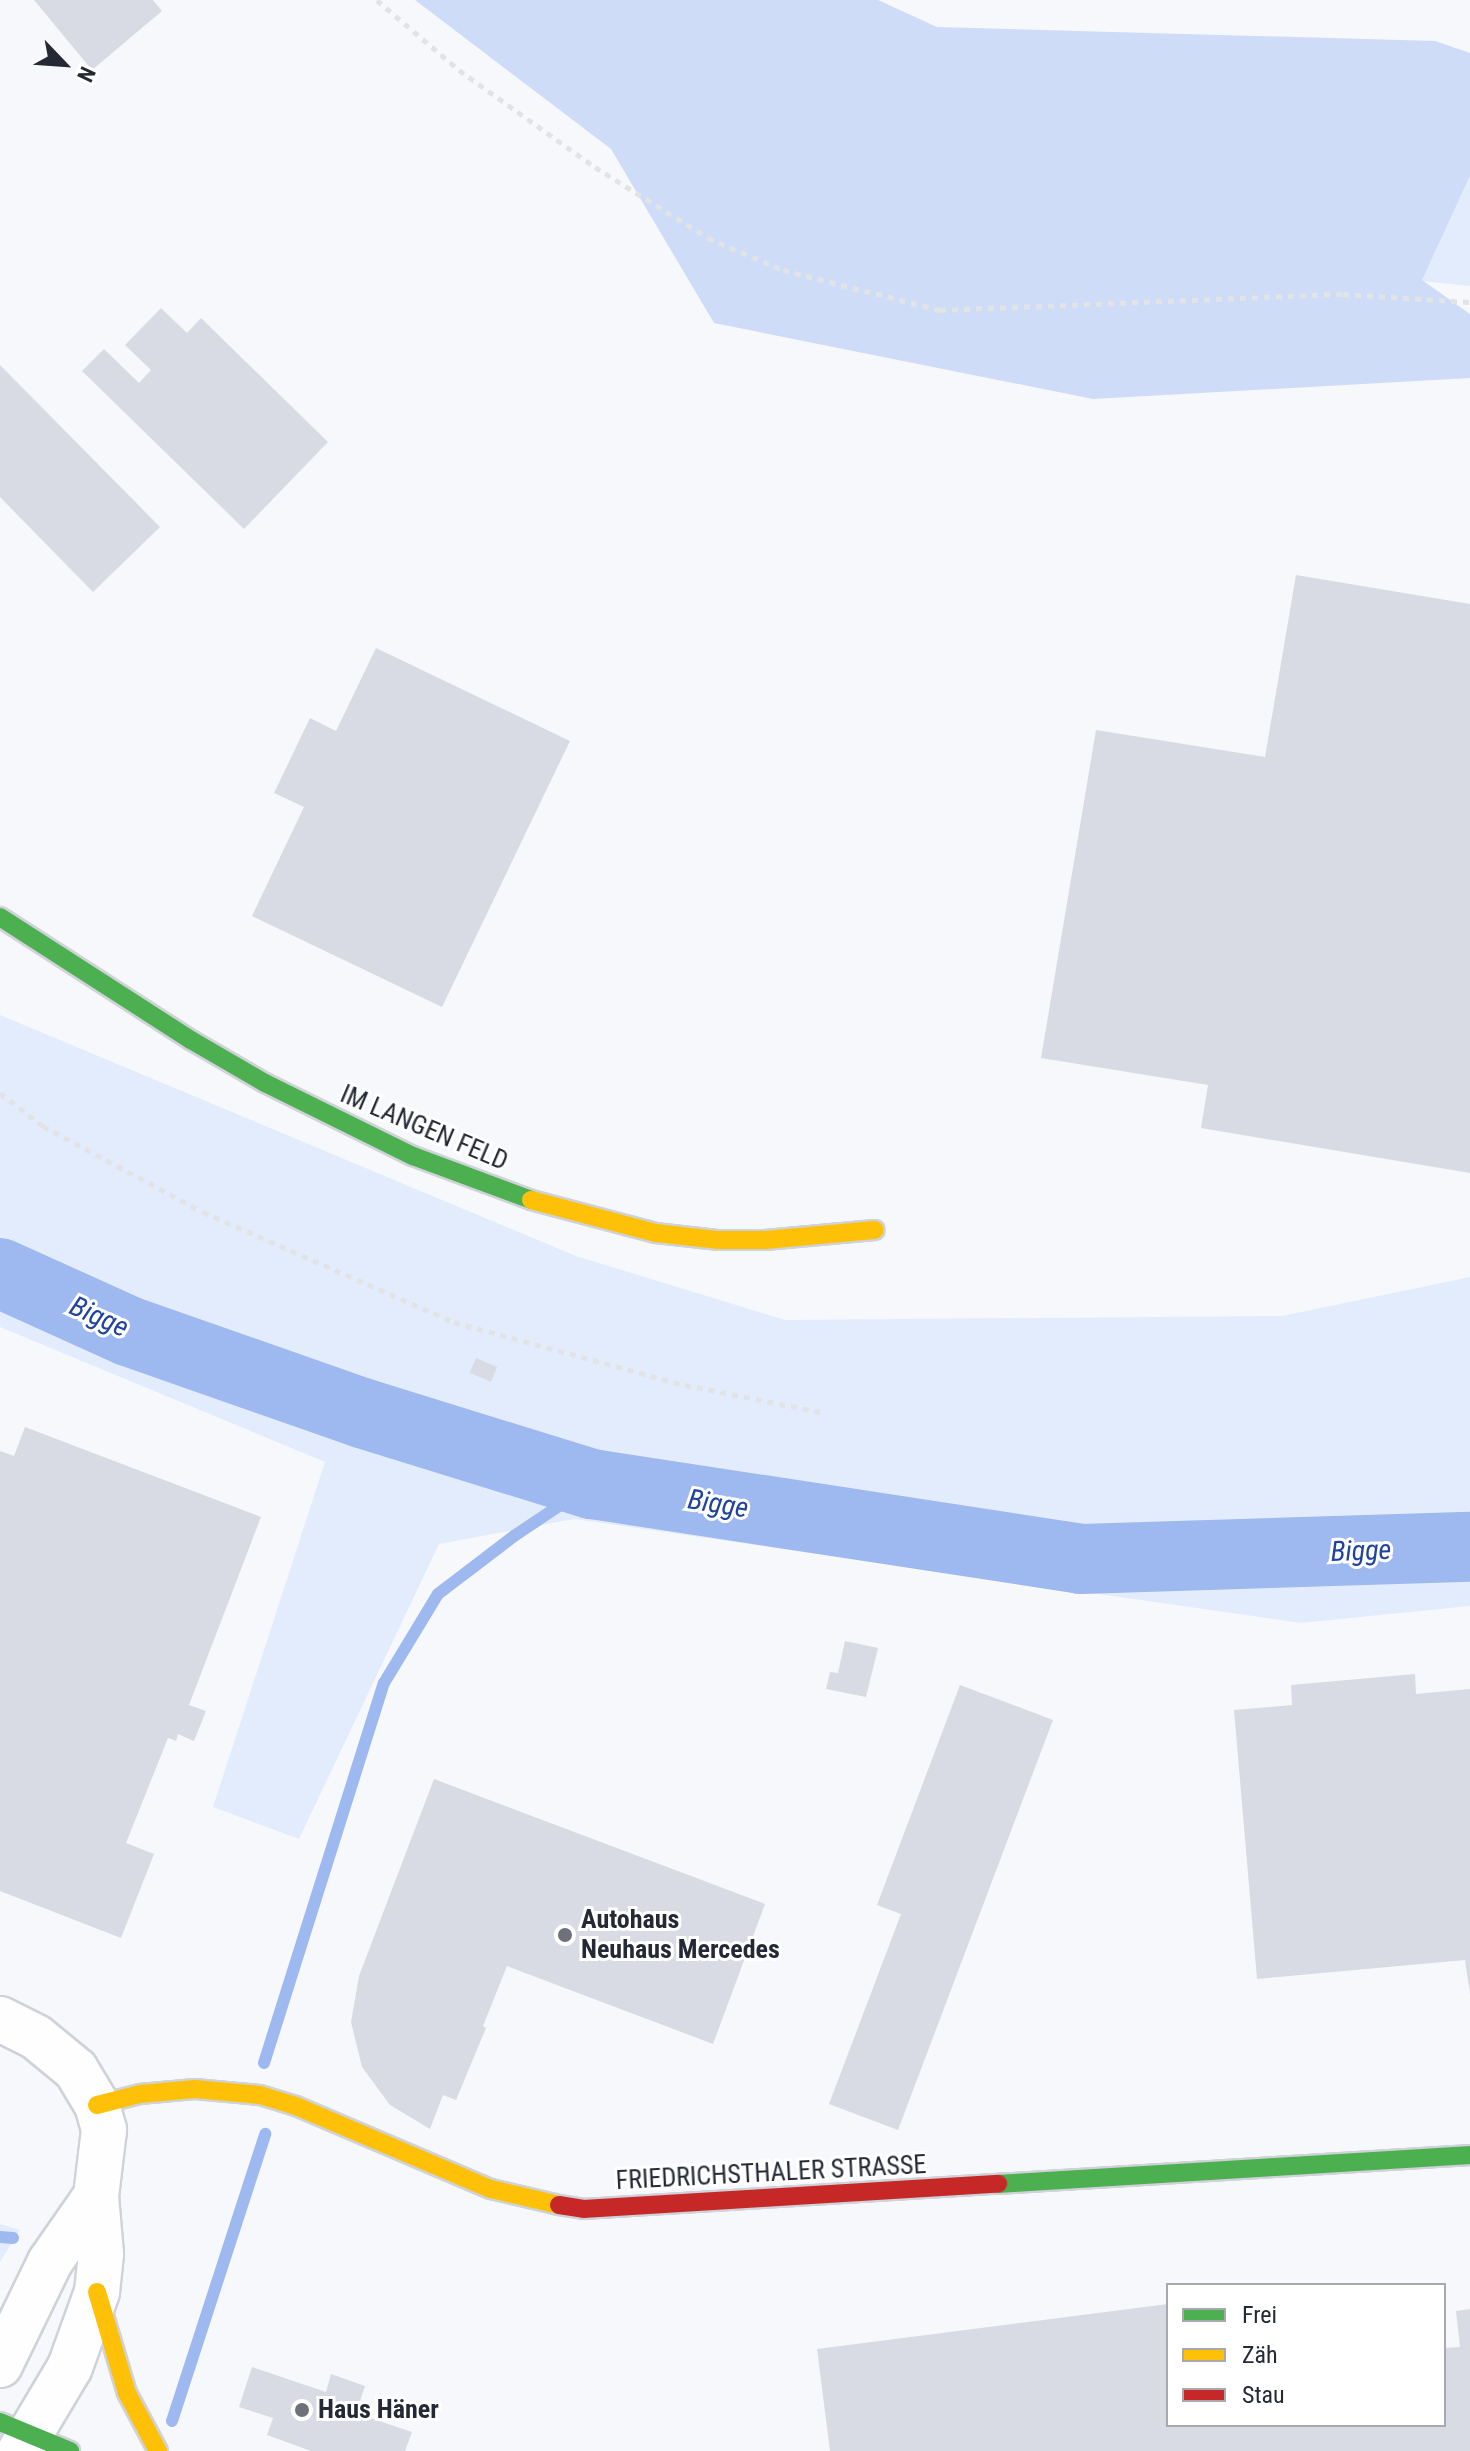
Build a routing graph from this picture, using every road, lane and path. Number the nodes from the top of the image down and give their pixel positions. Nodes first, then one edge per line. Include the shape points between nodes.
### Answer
1 (377, 0) edge
2 (1470, 302) edge
3 (0, 917) edge
4 (0, 1093) edge
5 (875, 1230) dead end
6 (820, 1412) dead end
7 (0, 2019) edge
8 (97, 2105) junction
9 (1470, 2155) edge
10 (96, 2196) junction
11 (97, 2292) junction
12 (0, 2365) edge
13 (30, 2440) edge
14 (158, 2451) edge

1 - 2 path via 459,70 595,167 708,238 783,270 940,310 1343,294
3 - 5 street, IM LANGEN FELD via 265,1083 413,1156 548,1207 656,1233 717,1240
4 - 6 path via 43,1126 203,1212 454,1322 685,1385
7 - 8 street via 57,2052 76,2070
8 - 9 street, FRIEDRICHSTHALER STRASSE via 195,2089 260,2095 491,2189 584,2209
8 - 10 street via 104,2130
10 - 11 street via 101,2254
10 - 12 street via 50,2262
11 - 13 street via 70,2367
11 - 14 street via 127,2393

